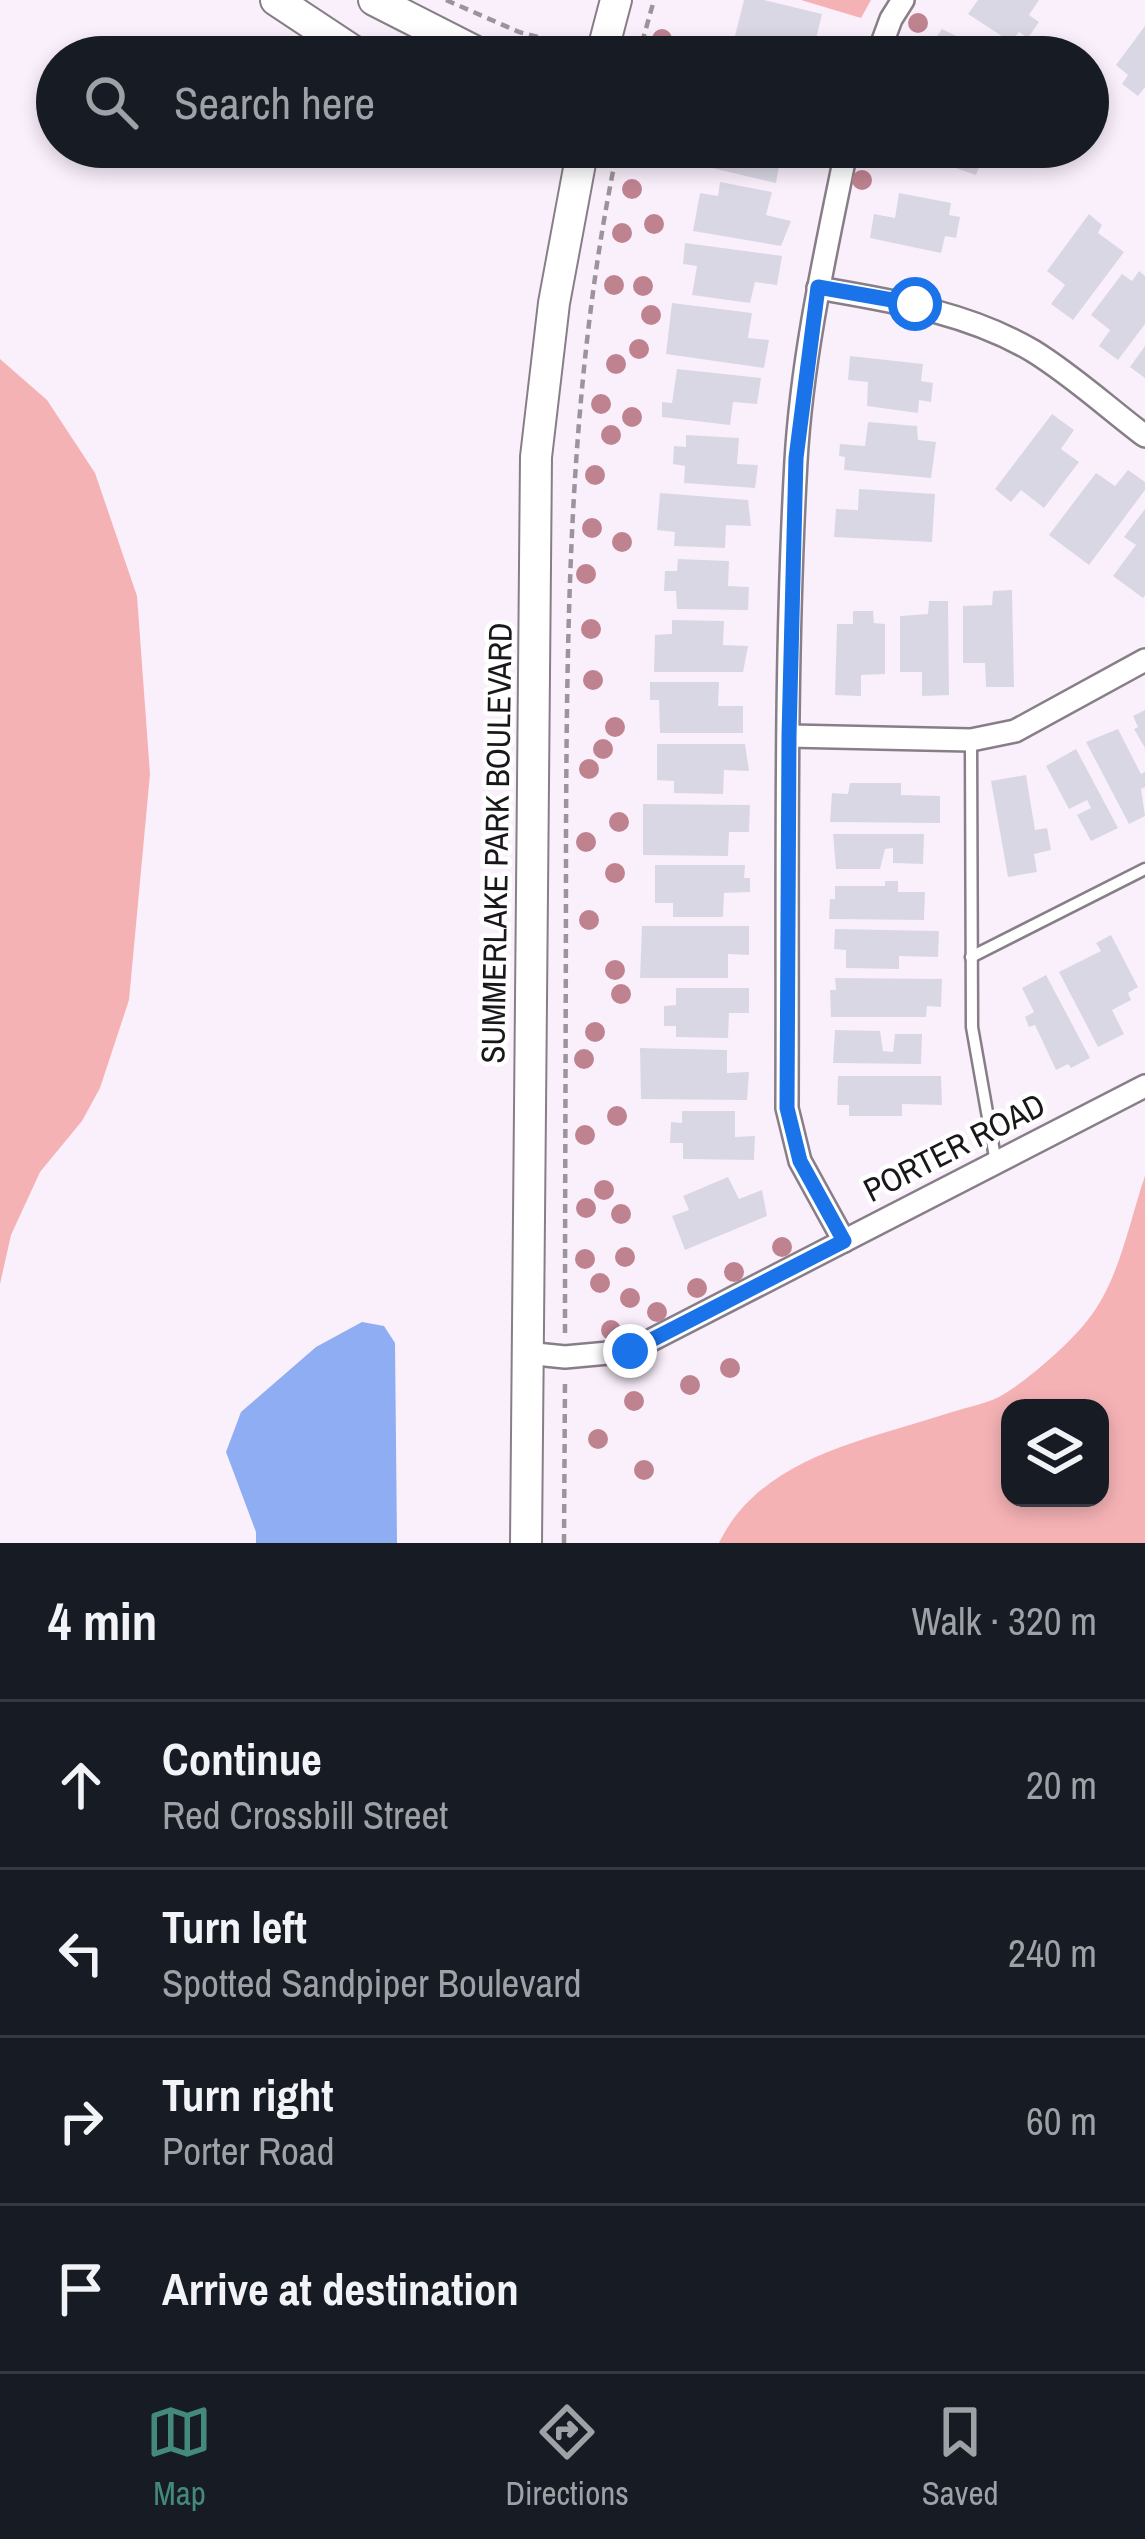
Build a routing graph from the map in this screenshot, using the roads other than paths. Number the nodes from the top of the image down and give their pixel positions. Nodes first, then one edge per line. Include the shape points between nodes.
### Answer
1 (276, 0) edge
2 (374, 0) edge
3 (616, 0) edge
4 (903, 0) edge
5 (330, 36) edge
6 (445, 36) edge
7 (607, 36) edge
8 (887, 36) edge
9 (579, 168) edge
10 (843, 168) edge
11 (818, 287) junction
12 (1145, 436) edge
13 (1145, 660) edge
14 (789, 736) junction
15 (971, 740) junction
16 (1145, 868) edge
17 (971, 957) junction
18 (1145, 1086) edge
19 (996, 1163) junction
20 (844, 1241) junction
21 (526, 1353) junction
22 (526, 1543) edge

1 - 5 main road
2 - 6 main road
3 - 7 main road
4 - 8 street
9 - 21 main road, SUMMERLAKE PARK BOULEVARD via 536,457
10 - 11 street
11 - 12 street via 970,322 1033,351
11 - 14 street via 796,458
13 - 15 street via 1015,730
14 - 15 street
14 - 20 street via 787,1108 800,1161
15 - 17 lane
16 - 17 lane
17 - 19 lane via 972,1027
18 - 19 street, PORTER ROAD
19 - 20 street, PORTER ROAD
20 - 21 street, PORTER ROAD via 630,1351
21 - 22 main road, SUMMERLAKE PARK BOULEVARD

